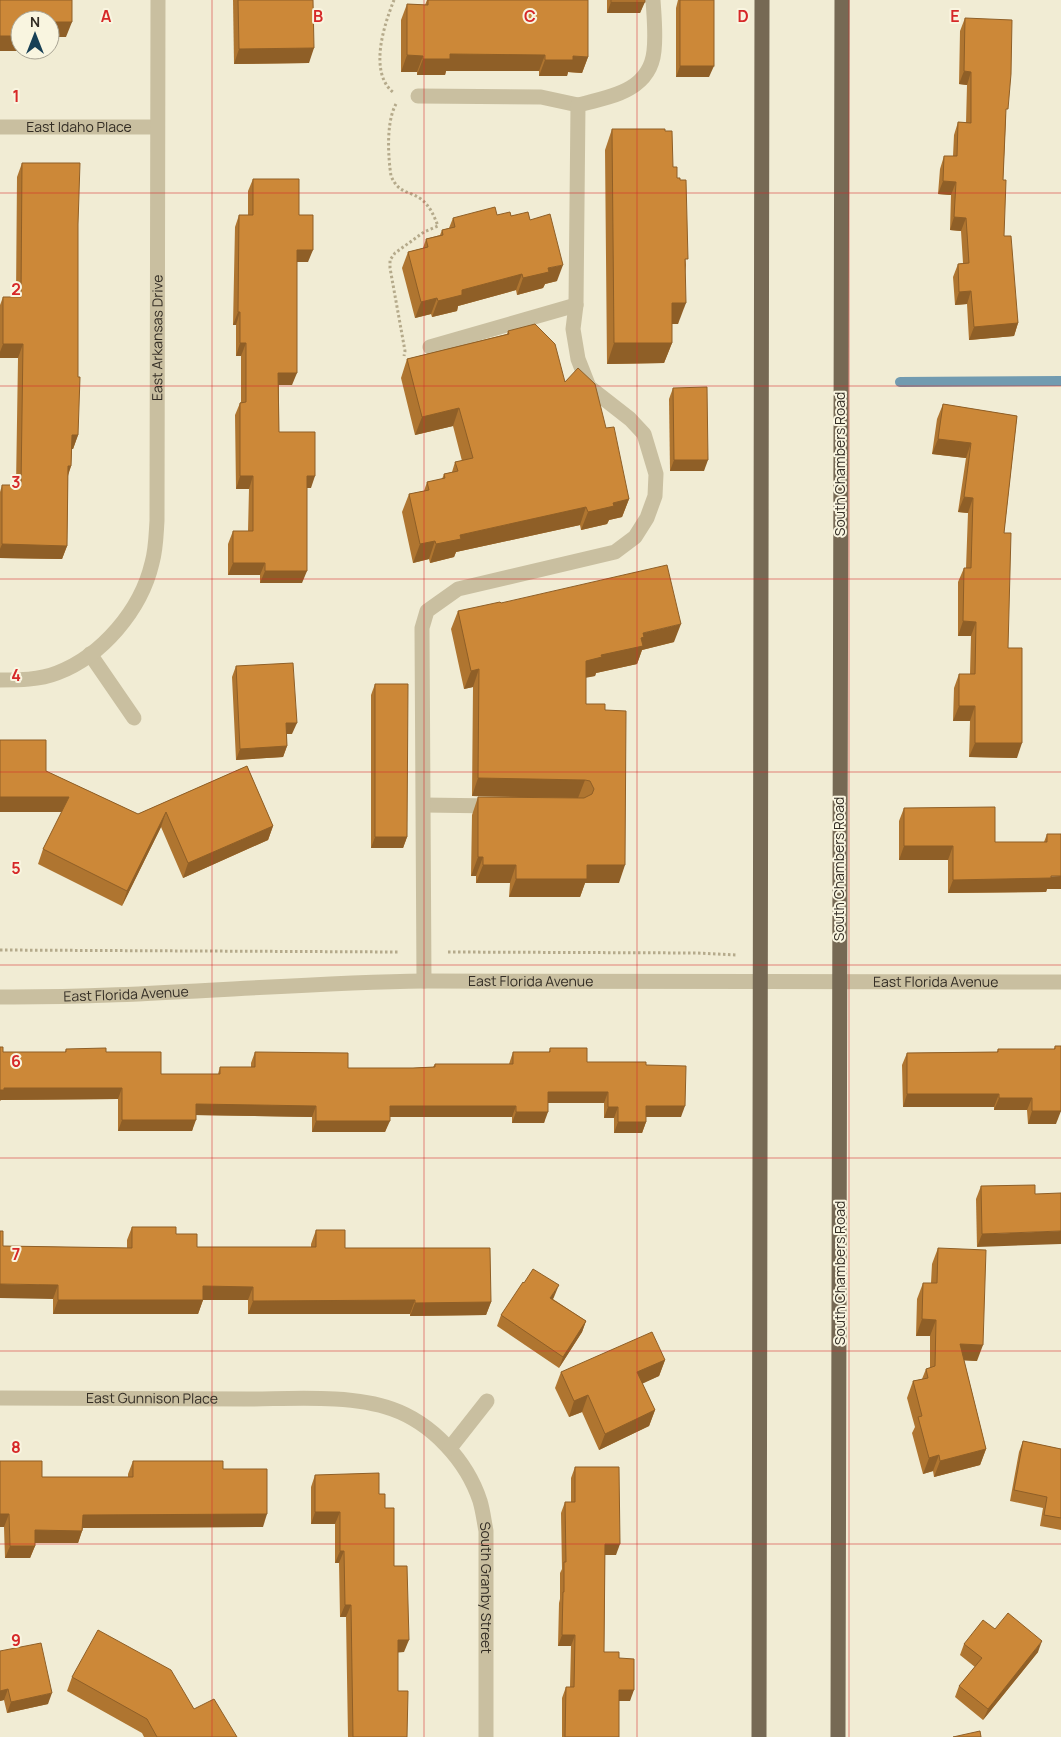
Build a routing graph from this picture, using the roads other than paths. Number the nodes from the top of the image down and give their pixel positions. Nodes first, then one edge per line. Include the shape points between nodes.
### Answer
1 (158, 0) edge
2 (653, 0) edge
3 (762, 0) edge
4 (842, 0) edge
5 (418, 96) dead end
6 (578, 105) junction
7 (0, 127) edge
8 (157, 127) junction
9 (576, 305) junction
10 (430, 347) dead end
11 (90, 654) junction
12 (0, 680) edge
13 (134, 718) dead end
14 (424, 806) junction
15 (511, 806) edge
16 (424, 981) junction
17 (760, 982) junction
18 (1061, 982) edge
19 (839, 983) junction
20 (0, 997) edge
21 (0, 1398) edge
22 (305, 1399) joint
23 (487, 1401) dead end
24 (450, 1448) junction
25 (486, 1737) edge
26 (758, 1737) edge
27 (838, 1737) edge

1 - 8 street, East Arkansas Drive
2 - 6 street via 654,52 648,73 636,86 615,96
3 - 17 main road
4 - 19 main road, South Chambers Road
5 - 6 street via 541,97
6 - 9 street
7 - 8 street, East Idaho Place
8 - 11 street, East Arkansas Drive via 154,552 146,582 126,618
9 - 10 street
9 - 14 street via 573,329 578,359 589,387 644,434 656,474 654,496 647,518 635,537 615,552 458,589 427,611 422,628
11 - 12 street, East Arkansas Drive via 50,675
11 - 13 street
14 - 15 street
14 - 16 street
16 - 17 street, East Florida Avenue
16 - 20 street, East Florida Avenue via 70,998
17 - 19 street, East Florida Avenue
17 - 26 main road
18 - 19 street, East Florida Avenue
19 - 27 main road, South Chambers Road
21 - 22 street, East Gunnison Place
22 - 24 street, South Granby Street via 364,1401 393,1409 420,1423
23 - 24 street
24 - 25 street, South Granby Street via 467,1472 480,1501 486,1531

